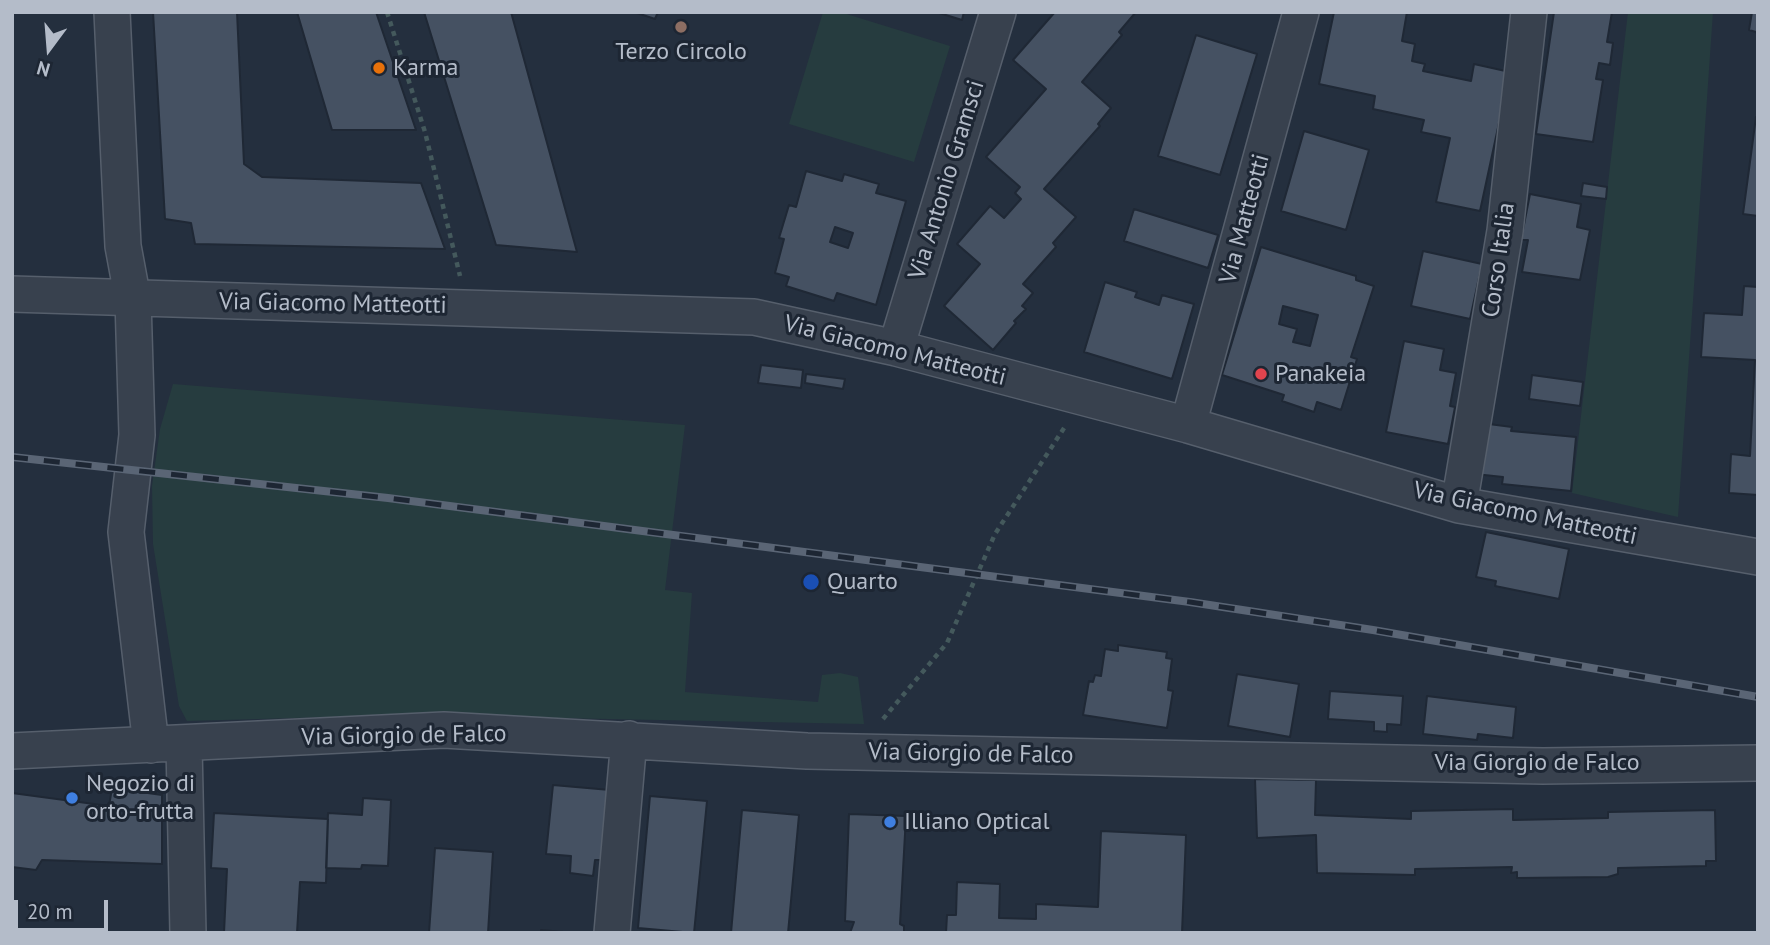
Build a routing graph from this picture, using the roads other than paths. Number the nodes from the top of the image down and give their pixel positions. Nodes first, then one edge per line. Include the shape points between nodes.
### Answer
1 (112, 12) edge
2 (998, 12) edge
3 (1301, 12) edge
4 (1529, 12) edge
5 (12, 294) edge
6 (133, 300) junction
7 (896, 348) junction
8 (1188, 425) junction
9 (1460, 505) junction
10 (1758, 557) edge
11 (629, 739) junction
12 (168, 745) junction
13 (12, 751) edge
14 (1758, 763) edge
15 (188, 933) edge
16 (612, 933) edge

1 - 6 street via 122,246
2 - 7 street, Via Antonio Gramsci
3 - 8 street, Via Matteotti
4 - 9 street, Corso Italia via 1505,231
5 - 6 street, Via Giacomo Matteotti
6 - 7 street, Via Giacomo Matteotti via 754,317
6 - 12 street via 137,435 126,532
7 - 8 street, Via Giacomo Matteotti
8 - 9 street, Via Giacomo Matteotti
9 - 10 street, Via Giacomo Matteotti
11 - 12 street, Via Giorgio de Falco via 444,730
11 - 14 street, Via Giorgio de Falco via 807,751 1217,760 1543,766
11 - 16 street
12 - 13 street, Via Giorgio de Falco
12 - 15 street

